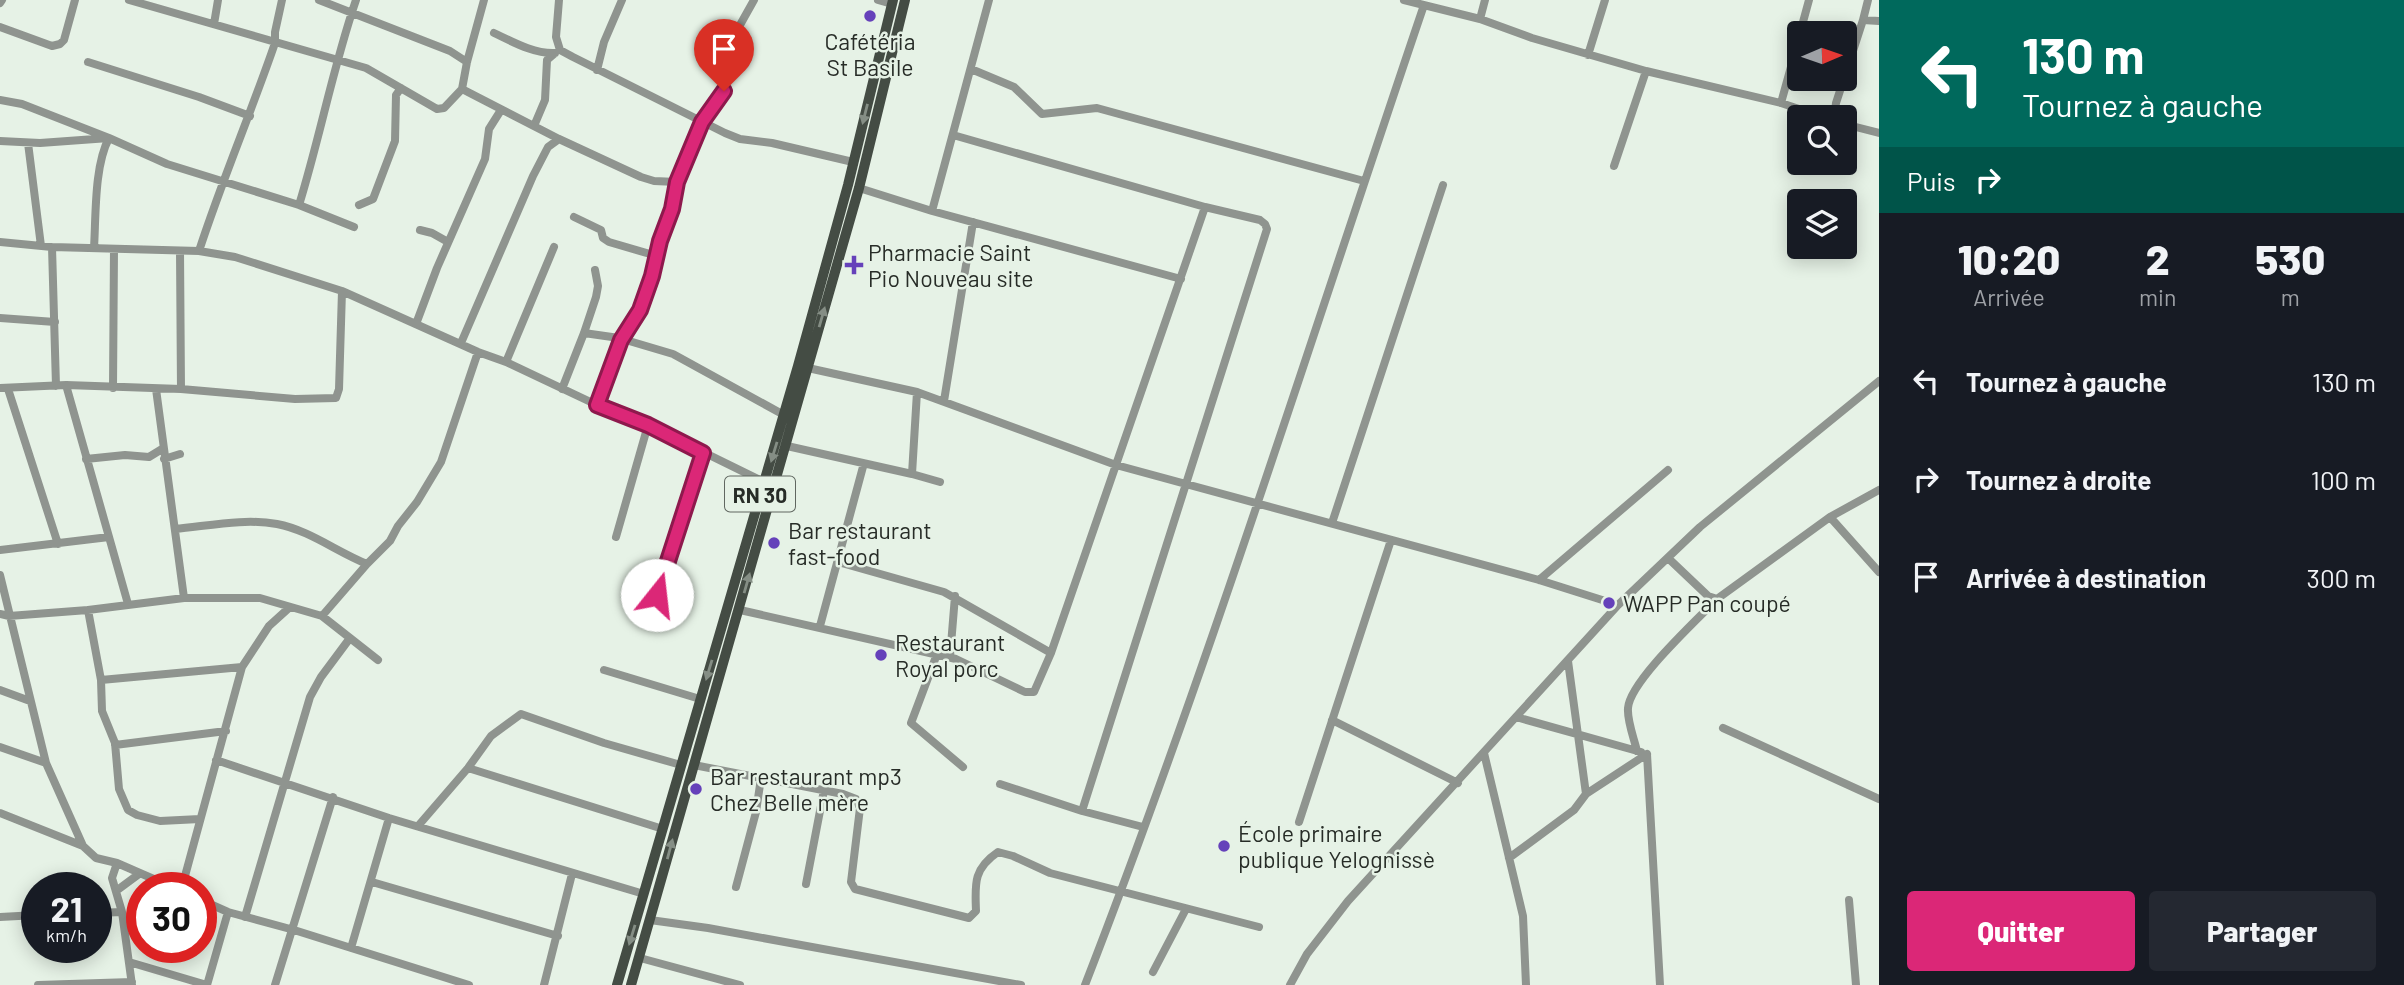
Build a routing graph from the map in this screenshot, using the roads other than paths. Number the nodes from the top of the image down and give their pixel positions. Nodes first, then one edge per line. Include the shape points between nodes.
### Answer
1 (75, 0) edge
2 (130, 0) edge
3 (218, 0) edge
4 (282, 0) edge
5 (319, 0) edge
6 (356, 0) edge
7 (484, 0) edge
8 (559, 0) edge
9 (622, 0) edge
10 (754, 0) edge
11 (878, 0) edge
12 (905, 0) edge
13 (989, 0) edge
14 (1404, 0) edge
15 (1485, 0) edge
16 (1605, 0) edge
17 (1807, 0) edge
18 (1868, 0) edge
19 (893, 2) edge
20 (1424, 5) junction
21 (352, 13) junction
22 (1480, 19) junction
23 (1863, 20) junction
24 (1803, 21) edge
25 (1879, 21) edge
26 (214, 24) junction
27 (0, 27) edge
28 (494, 33) dead end
29 (275, 43) junction
30 (557, 52) junction
31 (1588, 55) junction
32 (337, 60) junction
33 (88, 62) dead end
34 (467, 62) junction
35 (971, 69) junction
36 (597, 70) junction
37 (1646, 71) junction
38 (1787, 82) edge
39 (401, 88) junction
40 (462, 89) junction
41 (0, 100) edge
42 (1781, 103) junction
43 (1787, 105) edge
44 (1836, 105) edge
45 (501, 110) junction
46 (250, 116) junction
47 (702, 122) junction
48 (534, 126) junction
49 (1857, 127) edge
50 (1879, 133) edge
51 (953, 135) junction
52 (109, 138) junction
53 (559, 139) junction
54 (0, 141) edge
55 (29, 143) junction
56 (853, 162) junction
57 (1614, 166) dead end
58 (222, 181) junction
59 (1364, 181) junction
60 (677, 182) junction
61 (1443, 185) dead end
62 (859, 188) junction
63 (299, 205) junction
64 (359, 205) dead end
65 (1205, 207) junction
66 (932, 211) junction
67 (573, 217) dead end
68 (973, 222) junction
69 (354, 227) dead end
70 (420, 230) dead end
71 (0, 242) edge
72 (448, 242) junction
73 (41, 246) junction
74 (52, 247) junction
75 (554, 247) dead end
76 (94, 248) junction
77 (114, 249) junction
78 (180, 251) junction
79 (200, 251) junction
80 (657, 256) junction
81 (595, 270) dead end
82 (1181, 279) junction
83 (342, 292) junction
84 (0, 318) edge
85 (55, 322) junction
86 (416, 324) junction
87 (584, 333) junction
88 (621, 340) junction
89 (461, 343) junction
90 (478, 352) junction
91 (506, 362) junction
92 (808, 368) junction
93 (1879, 381) edge
94 (61, 385) junction
95 (4, 388) edge
96 (113, 388) junction
97 (181, 388) junction
98 (156, 389) junction
99 (562, 390) junction
100 (918, 392) junction
101 (944, 401) junction
102 (597, 405) junction
103 (784, 415) junction
104 (648, 425) junction
105 (787, 446) junction
106 (163, 449) junction
107 (703, 453) junction
108 (180, 454) dead end
109 (149, 457) junction
110 (86, 459) junction
111 (164, 463) junction
112 (864, 463) junction
113 (1116, 465) junction
114 (1668, 470) dead end
115 (912, 474) junction
116 (764, 482) junction
117 (940, 482) dead end
118 (1186, 484) junction
119 (1879, 490) edge
120 (1258, 503) junction
121 (1830, 517) junction
122 (1332, 523) junction
123 (174, 529) junction
124 (109, 537) junction
125 (616, 537) dead end
126 (1391, 540) junction
127 (58, 544) junction
128 (0, 550) edge
129 (1668, 558) junction
130 (838, 562) junction
131 (367, 564) junction
132 (1879, 572) edge
133 (0, 575) edge
134 (1539, 580) junction
135 (955, 596) junction
136 (184, 598) junction
137 (1717, 599) junction
138 (128, 604) junction
139 (648, 606) dead end
140 (1618, 606) junction
141 (290, 607) junction
142 (88, 610) junction
143 (740, 610) junction
144 (5, 615) edge
145 (322, 616) junction
146 (820, 626) junction
147 (350, 638) junction
148 (1051, 653) junction
149 (937, 654) junction
150 (950, 657) junction
151 (378, 660) dead end
152 (1568, 661) junction
153 (242, 667) junction
154 (604, 670) dead end
155 (101, 680) junction
156 (0, 690) edge
157 (700, 699) junction
158 (30, 701) junction
159 (1516, 718) junction
160 (1332, 720) junction
161 (1723, 727) dead end
162 (226, 731) junction
163 (1579, 735) junction
164 (115, 745) junction
165 (0, 747) edge
166 (1637, 751) junction
167 (1485, 753) junction
168 (1647, 754) junction
169 (216, 760) junction
170 (46, 762) junction
171 (681, 765) junction
172 (694, 765) junction
173 (963, 766) dead end
174 (468, 768) junction
175 (761, 778) junction
176 (286, 782) junction
177 (1458, 783) junction
178 (1000, 784) dead end
179 (824, 790) junction
180 (1586, 794) junction
181 (333, 797) junction
182 (1879, 799) edge
183 (1082, 811) junction
184 (0, 813) edge
185 (389, 818) junction
186 (201, 819) junction
187 (1299, 822) dead end
188 (418, 826) junction
189 (1143, 827) junction
190 (663, 829) junction
191 (83, 846) junction
192 (1509, 858) junction
193 (117, 863) junction
194 (135, 872) edge
195 (186, 872) edge
196 (572, 874) junction
197 (372, 882) junction
198 (126, 884) edge
199 (806, 884) dead end
200 (736, 887) dead end
201 (116, 891) junction
202 (1121, 892) junction
203 (644, 894) junction
204 (1849, 900) dead end
205 (217, 907) edge
206 (1186, 909) junction
207 (112, 912) edge
208 (122, 912) junction
209 (228, 912) junction
210 (21, 916) edge
211 (0, 917) edge
212 (245, 917) junction
213 (650, 920) junction
214 (1259, 927) dead end
215 (294, 930) junction
216 (558, 936) junction
217 (126, 941) edge
218 (351, 948) junction
219 (640, 958) junction
220 (129, 963) edge
221 (132, 963) edge
222 (1153, 972) dead end
223 (132, 983) edge
224 (38, 985) edge
225 (207, 985) edge
226 (275, 985) edge
227 (469, 985) edge
228 (544, 985) edge
229 (617, 985) edge
230 (631, 985) edge
231 (740, 985) edge
232 (1021, 985) edge
233 (1085, 985) edge
234 (1290, 985) edge
235 (1527, 985) edge
236 (1660, 985) edge
237 (1856, 985) edge

1 - 27 street via 60,44 52,46
2 - 26 street
3 - 26 street
4 - 29 street
5 - 21 street
6 - 21 street
7 - 34 street
8 - 30 street
9 - 36 street
10 - 47 street via 737,33 724,91
11 - 19 street
12 - 62 main road, RN 30 / RN 30
13 - 35 street
14 - 20 street
15 - 22 street
16 - 31 street
17 - 24 street
18 - 23 street
19 -> 56 main road, RN 30
20 - 22 street
20 - 59 street
21 - 32 street
21 - 34 street
22 - 31 street
23 - 25 street
23 - 44 street
26 - 29 street
28 - 30 street via 527,48
29 - 32 street
29 - 46 street
30 - 36 street
30 - 48 street via 547,60 545,100
31 - 37 street
32 - 39 street via 366,68
32 - 63 street
33 - 46 street
34 - 40 street
35 - 51 street
35 - 59 street via 1014,87 1042,114 1097,108
36 - 47 street
37 - 42 street
37 - 57 street
38 - 42 street
39 - 40 street via 437,109 444,108
39 - 64 street via 396,95 395,141 373,199
40 - 45 street
41 - 52 street
42 - 43 street
45 - 48 street
45 - 72 street via 489,129 485,159
46 - 58 street
47 - 56 street via 740,139
47 - 60 street
48 - 53 street
49 - 50 street
51 - 65 street
51 - 66 street
52 - 55 street
52 - 58 street via 167,164
52 - 76 street via 99,181
53 - 60 street via 642,177
53 - 89 street via 548,147 533,176
54 - 55 street
55 - 73 street
56 - 103 main road, RN 30
58 - 63 street
58 - 79 street
59 - 120 street
60 - 80 street
61 - 122 street
62 - 66 street
92 -> 62 main road, RN 30 / RN 30
63 - 69 street
65 - 82 street
65 - 118 street via 1260,220 1267,229
66 - 68 street
67 - 80 street via 601,230 610,242
68 - 82 street
68 - 101 street
70 - 72 street
71 - 73 street
72 - 86 street
73 - 74 street
74 - 76 street
74 - 85 street
75 - 91 street
76 - 77 street
77 - 78 street
77 - 96 street
78 - 79 street
78 - 97 street
79 - 83 street via 235,257
80 - 88 street via 640,310
81 - 87 street via 598,286
82 - 113 street
83 - 86 street
83 - 97 street via 336,397 295,399
84 - 85 street
85 - 94 street
86 - 89 street
87 - 88 street
87 - 99 street
88 - 102 street
88 - 103 street via 673,354
89 - 90 street
90 - 91 street
90 - 131 street via 441,462 390,541
91 - 99 street
92 - 100 street
92 - 105 main road, RN 30 / RN 30
93 - 129 street
94 - 95 street
94 - 96 street
94 - 110 street
95 - 127 street
96 - 98 street
97 - 98 street
98 - 106 street
99 - 102 street
100 - 101 street
100 - 115 street
101 - 113 street
102 - 104 street
103 -> 116 main road, RN 30
104 - 107 street
104 - 125 street
105 - 112 street
143 -> 105 main road, RN 30 / RN 30
106 - 109 street
106 - 111 street
107 - 116 street
107 - 139 street via 657,595
108 - 111 street
109 - 110 street
109 - 111 street
110 - 124 street
111 - 123 street
112 - 115 street
112 - 130 street
113 - 118 street
113 - 148 street
114 - 134 street
115 - 117 street
116 -> 157 main road, RN 30
118 - 120 street
118 - 183 street
119 - 121 street
120 - 122 street
120 - 189 street
121 - 132 street
121 - 137 street
122 - 126 street
123 - 131 street via 279,524
123 - 136 street
124 - 127 street
124 - 138 street
126 - 134 street
126 - 160 street
127 - 128 street
129 - 137 street
129 - 140 street
130 - 135 street
130 - 146 street
131 - 145 street
133 - 144 street
134 - 140 street
135 - 148 street
135 - 150 street
136 - 138 street
136 - 141 street via 250,597
137 - 166 street via 1648,672 1632,697 1628,712
138 - 142 street
140 - 152 street
141 - 145 street
141 - 153 street via 269,626
142 - 144 street
142 - 155 street
143 - 146 street
143 - 172 main road, RN 30 / RN 30
144 - 158 street
145 - 147 street
146 - 149 street
147 - 151 street
147 - 176 street via 310,697
148 - 150 street via 1032,693
149 - 150 street
149 - 173 street via 911,723
152 - 159 street
152 - 163 street
153 - 155 street
153 - 162 street
154 - 157 street
155 - 164 street via 102,711
156 - 158 street
157 - 171 main road, RN 30
158 - 170 street
159 - 163 street
159 - 167 street
160 - 177 street
160 - 187 street
161 - 182 street
162 - 164 street
162 - 169 street
163 - 166 street
163 - 180 street
164 - 186 street via 119,789 128,810 160,821
165 - 170 street
166 - 168 street
167 - 177 street
167 - 192 street
168 - 180 street
168 - 236 street
169 - 176 street
169 - 186 street
170 - 191 street
171 - 174 street via 521,714 491,736
171 - 190 main road, RN 30
172 - 175 street
213 -> 172 main road, RN 30 / RN 30
174 - 188 street
174 - 190 street
175 - 179 street
175 - 200 street
176 - 181 street
176 - 212 street
177 - 234 street via 1348,901 1307,954
178 - 183 street
179 - 199 street
179 - 202 street via 856,799 860,808 851,882 855,889 969,918 976,911 978,873 998,852 1050,873
180 - 192 street via 1574,810
181 - 185 street
181 - 215 street
183 - 189 street
184 - 191 street
185 - 188 street
185 - 197 street
186 - 195 street
188 - 196 street
189 - 202 street
190 - 203 main road, RN 30
191 - 193 street via 96,858
192 - 235 street via 1522,916
193 - 194 street
193 - 201 street via 112,878
196 - 203 street
196 - 216 street
197 - 216 street
197 - 218 street
198 - 201 street
201 - 208 street
202 - 206 street
202 - 233 street
203 -> 229 main road, RN 30
204 - 237 street
205 - 209 street
206 - 214 street
206 - 222 street
207 - 208 street
208 - 217 street
209 - 212 street
209 - 225 street
210 - 211 street
212 - 215 street
213 - 219 main road, RN 30 / RN 30
213 - 232 street
215 - 218 street
215 - 226 street
216 - 228 street
218 - 227 street
219 - 230 main road, RN 30 / RN 30
219 - 231 street
220 - 223 street
221 - 225 street
223 - 224 street

